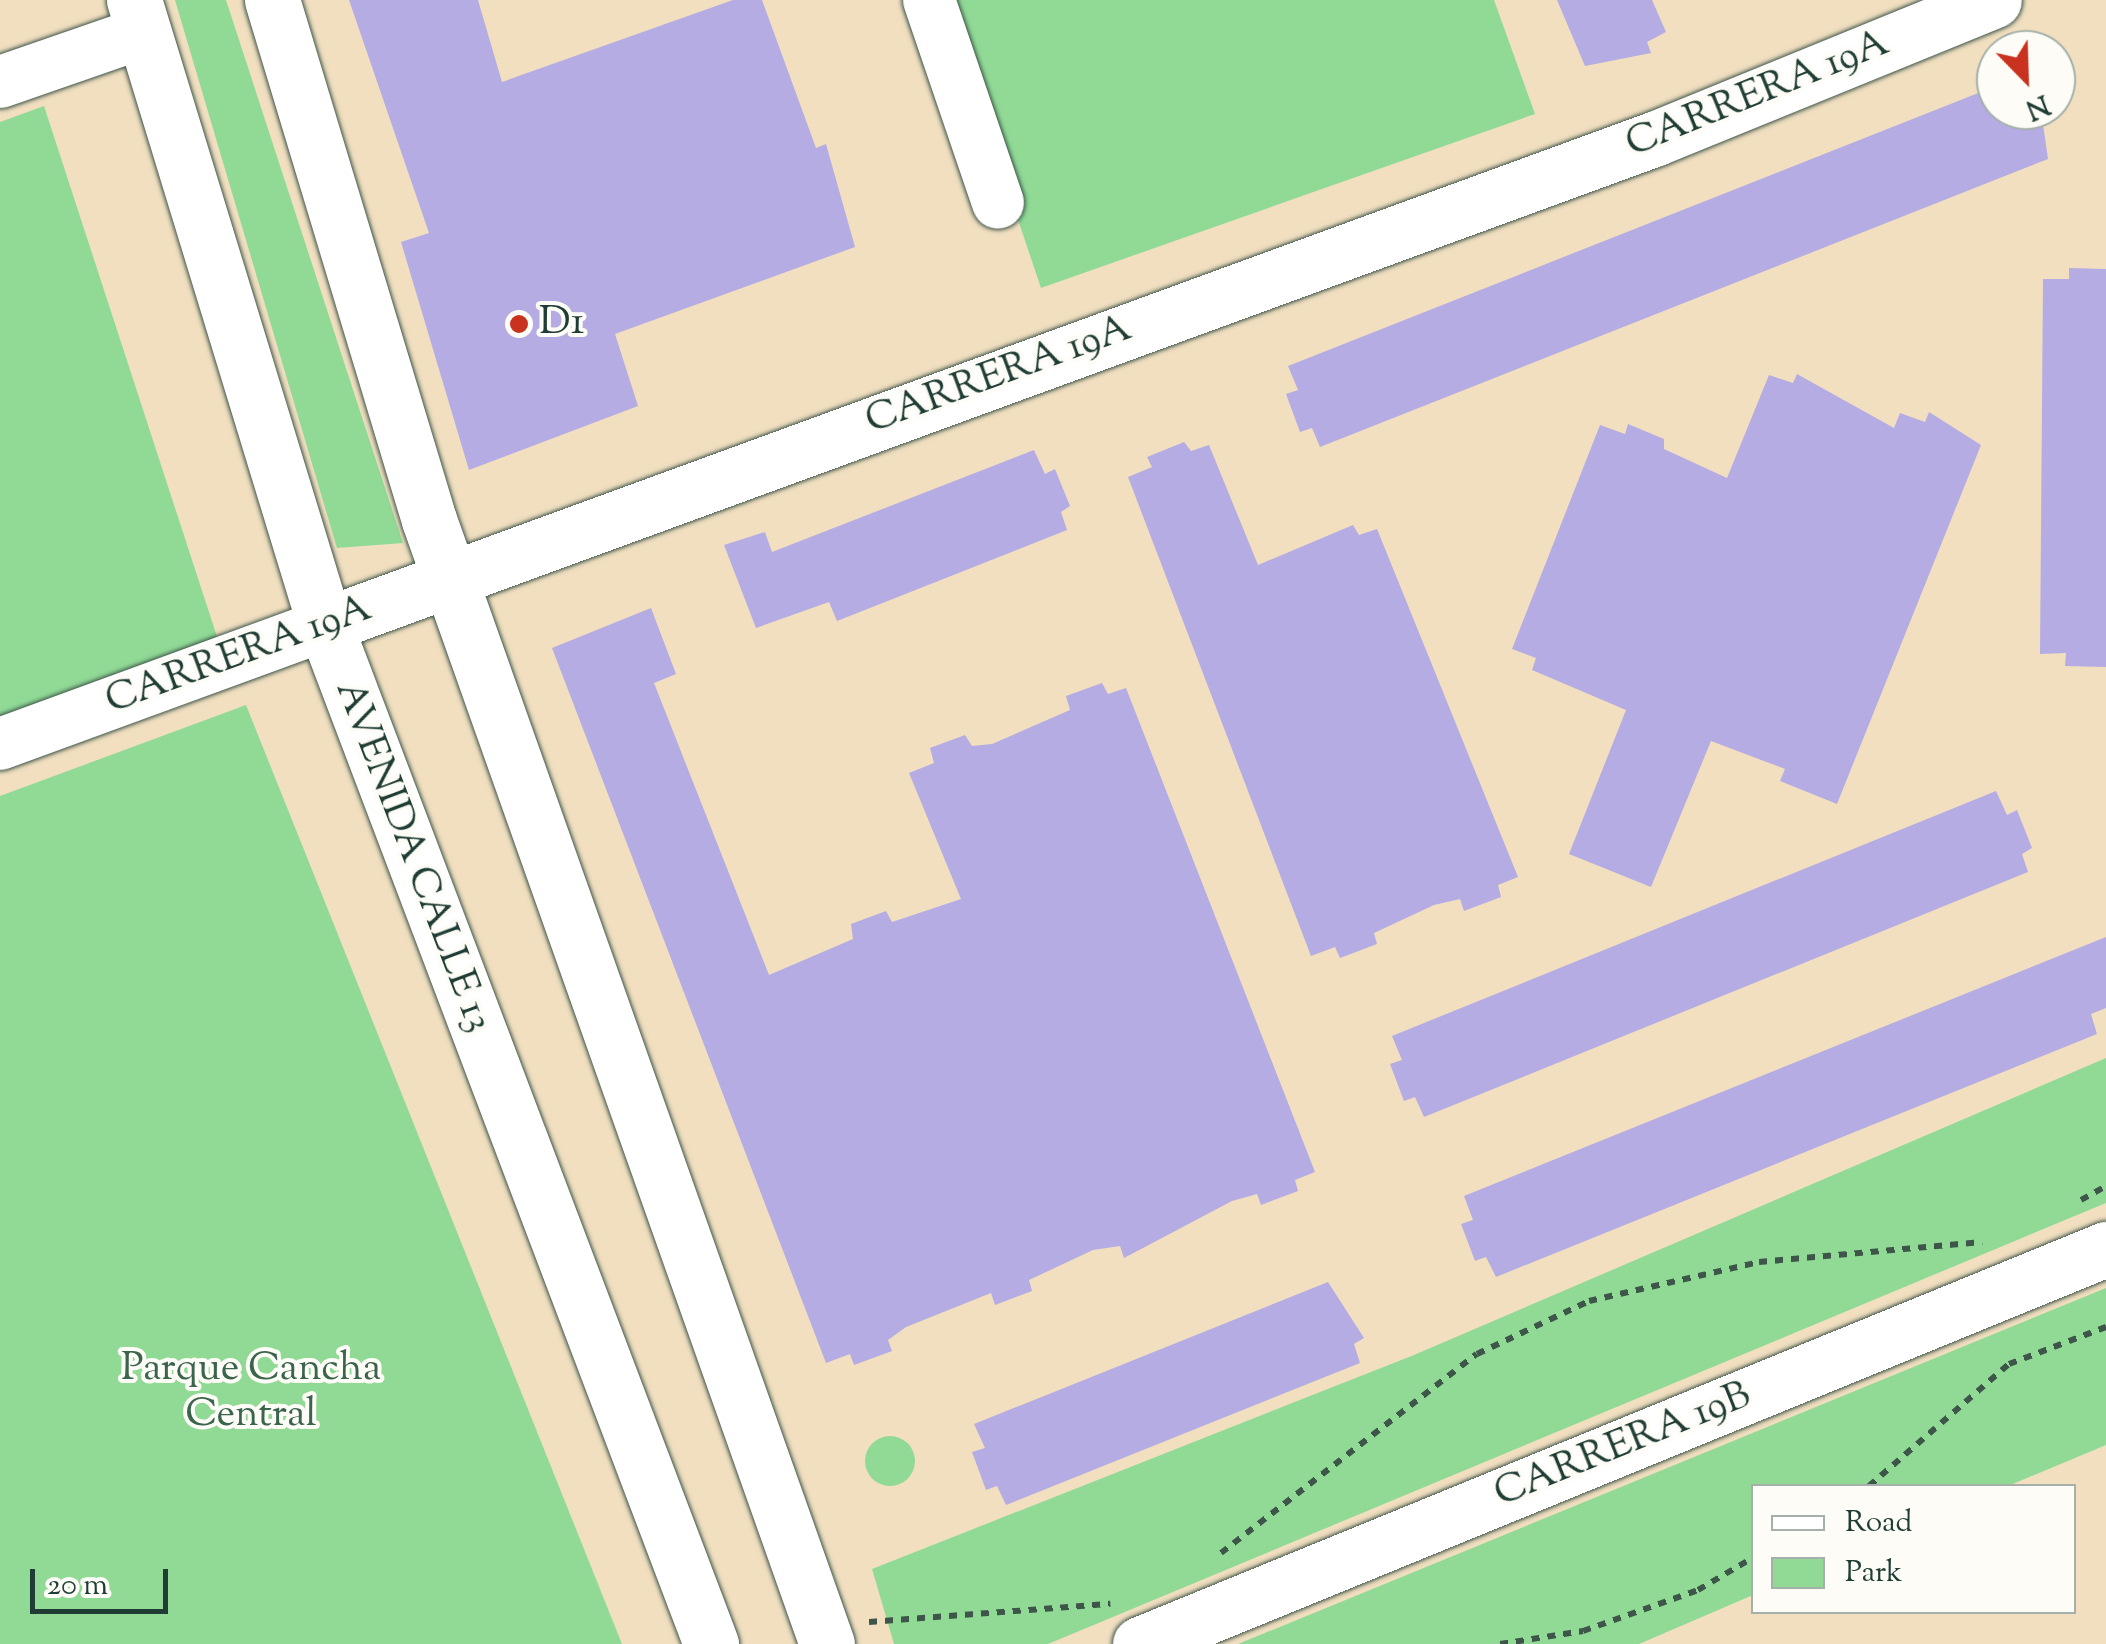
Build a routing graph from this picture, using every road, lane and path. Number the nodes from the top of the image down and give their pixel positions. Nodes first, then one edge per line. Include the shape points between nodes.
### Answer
1 (272, 0) edge
2 (929, 0) edge
3 (1994, 0) edge
4 (139, 16) edge
5 (0, 82) edge
6 (998, 203) dead end
7 (450, 579) junction
8 (325, 624) junction
9 (0, 744) edge
10 (2106, 1186) edge
11 (2067, 1209) dead end
12 (1999, 1236) dead end
13 (2106, 1249) edge
14 (2106, 1327) edge
15 (1871, 1484) edge
16 (1751, 1559) edge
17 (1212, 1560) dead end
18 (1132, 1621) edge
19 (825, 1638) edge
20 (710, 1644) edge
21 (1500, 1644) edge

1 - 7 street
2 - 6 street
3 - 7 street, CARRERA 19A via 1654,139
4 - 5 street
4 - 8 street, AVENIDA CALLE 13
7 - 8 street, CARRERA 19A
7 - 19 street
8 - 9 street, CARRERA 19A
8 - 20 street, AVENIDA CALLE 13
10 - 11 path
12 - 17 path via 1760,1262 1588,1302 1477,1354
13 - 18 street, CARRERA 19B
14 - 15 path via 2010,1364
16 - 21 path via 1698,1590 1583,1631
18 - 19 path

